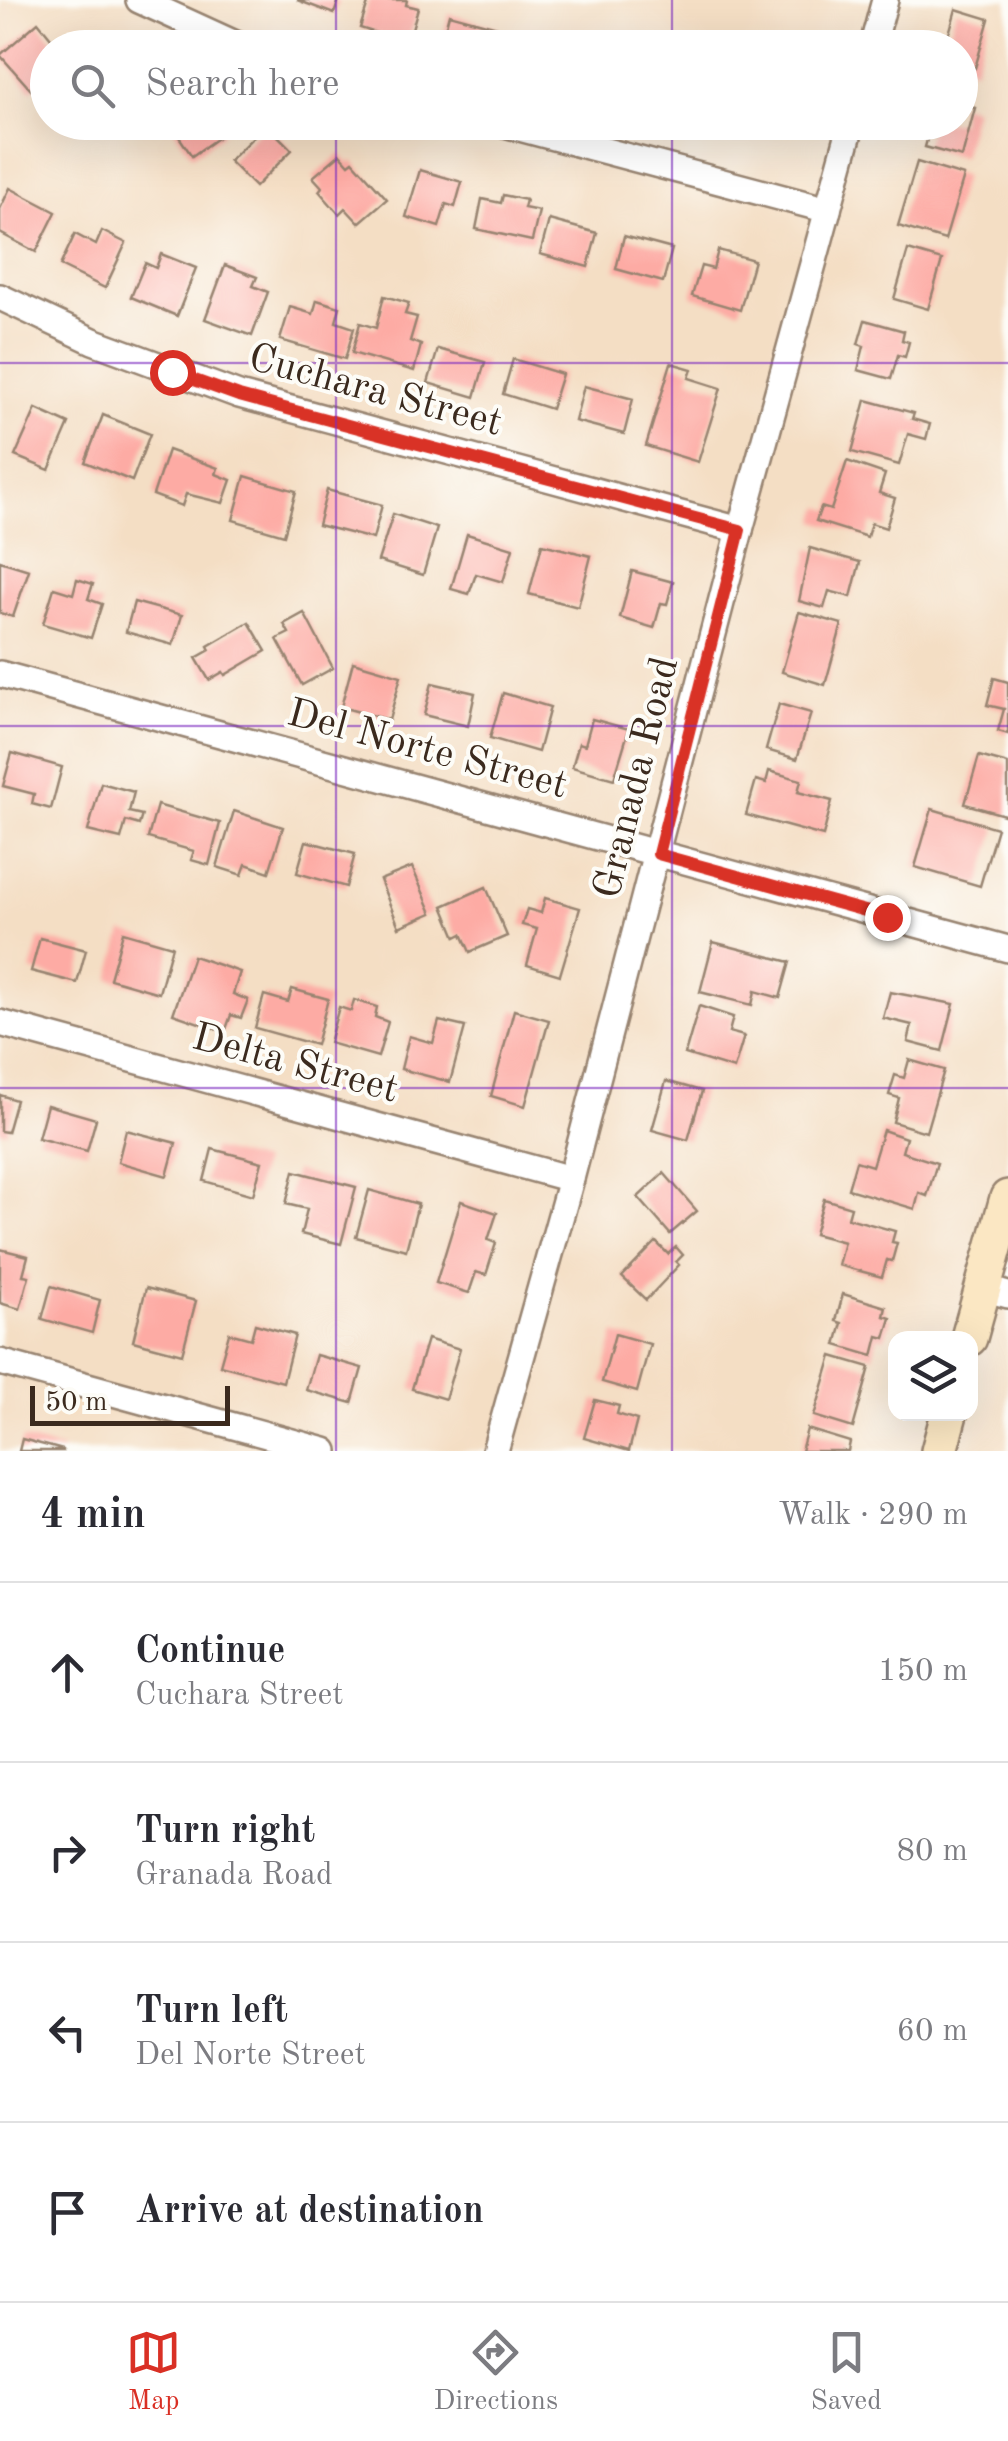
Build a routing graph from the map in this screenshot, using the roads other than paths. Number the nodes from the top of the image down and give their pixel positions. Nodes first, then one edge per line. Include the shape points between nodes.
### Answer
1 (139, 0) edge
2 (885, 0) edge
3 (205, 30) edge
4 (877, 30) edge
5 (565, 140) edge
6 (847, 140) edge
7 (828, 210) junction
8 (0, 297) edge
9 (740, 530) junction
10 (0, 674) edge
11 (658, 854) junction
12 (1008, 949) edge
13 (0, 1024) edge
14 (571, 1180) junction
15 (1008, 1198) edge
16 (995, 1291) edge
17 (973, 1331) edge
18 (0, 1362) edge
19 (947, 1421) edge
20 (325, 1451) edge
21 (495, 1451) edge
22 (939, 1451) edge

1 - 3 street
2 - 4 street
5 - 7 street
6 - 7 street, Granada Road
7 - 9 street, Granada Road
8 - 9 street, Cuchara Street via 239,396
9 - 11 street, Granada Road
10 - 11 street, Del Norte Street
11 - 12 street, Del Norte Street
11 - 14 street, Granada Road
13 - 14 street, Delta Street
14 - 21 street, Granada Road
15 - 16 street
16 - 17 street
18 - 20 street
19 - 22 street

